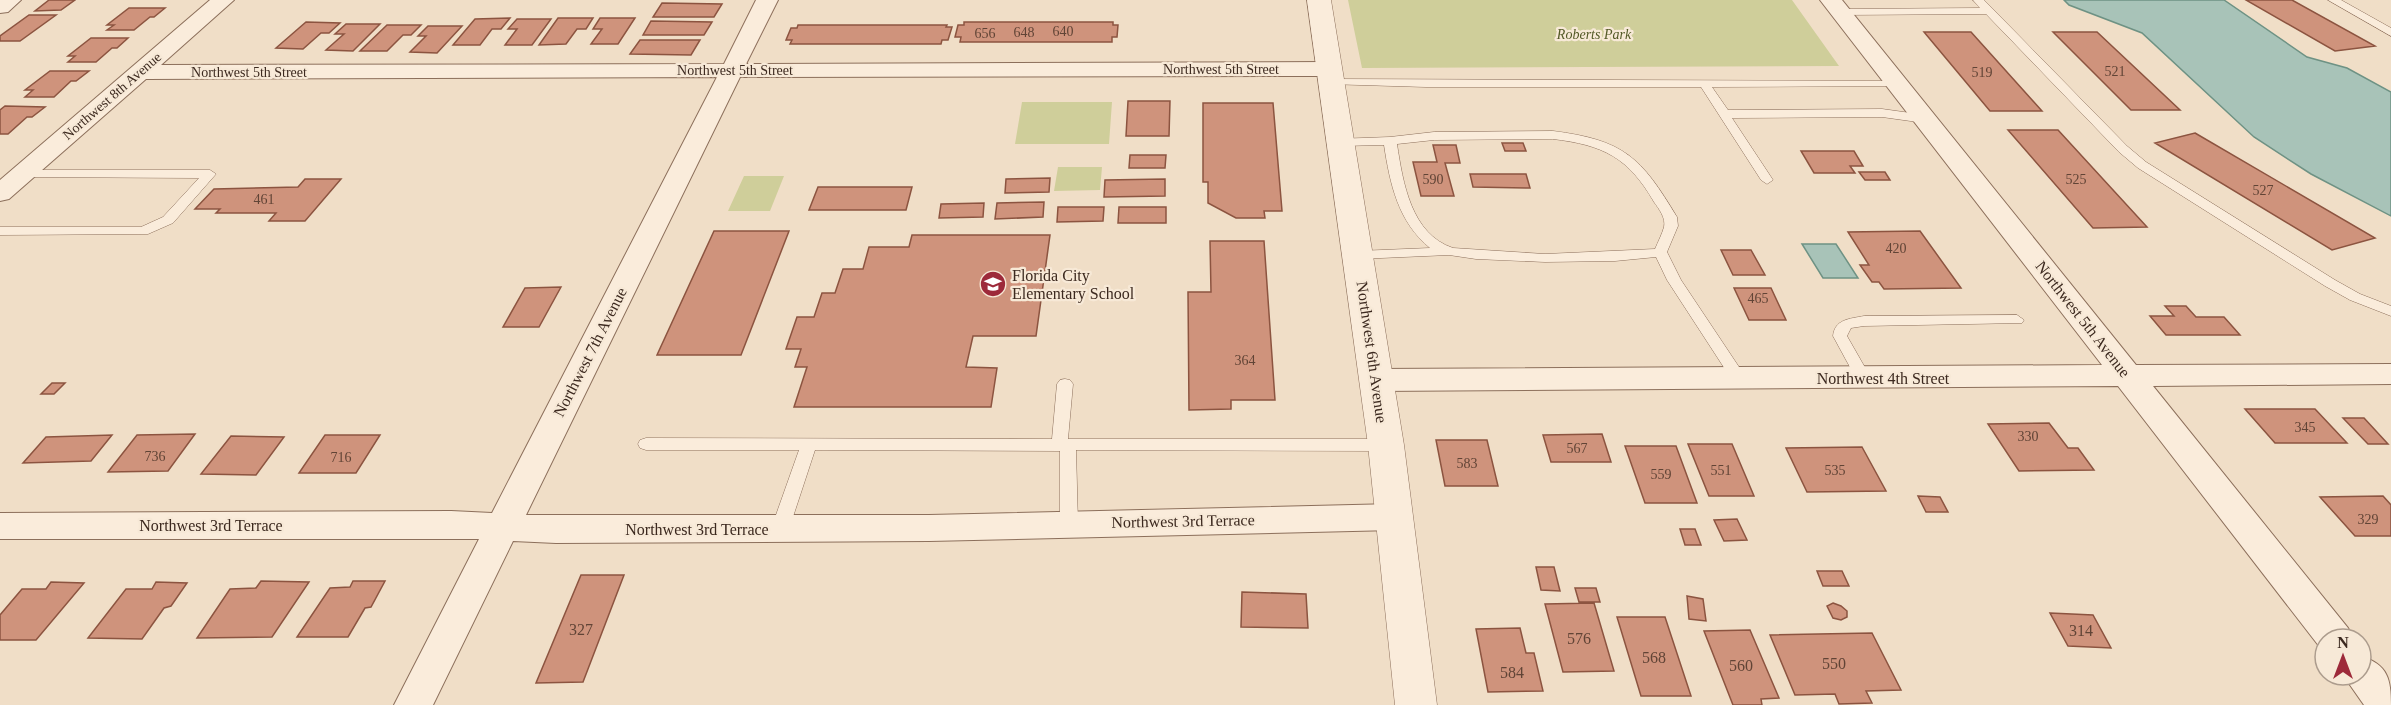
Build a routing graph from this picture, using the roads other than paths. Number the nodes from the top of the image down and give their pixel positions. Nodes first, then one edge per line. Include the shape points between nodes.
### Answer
1 (10, 0) edge
2 (223, 0) edge
3 (767, 0) edge
4 (1319, 0) edge
5 (1978, 0) edge
6 (2333, 0) edge
7 (1835, 6) edge
8 (0, 7) edge
9 (1989, 11) junction
10 (2391, 33) edge
11 (732, 70) junction
12 (140, 72) junction
13 (1330, 75) junction
14 (1896, 84) junction
15 (1705, 85) junction
16 (1723, 114) junction
17 (1925, 119) junction
18 (1390, 141) junction
19 (1340, 142) junction
20 (21, 174) junction
21 (1767, 180) dead end
22 (0, 193) edge
23 (0, 231) edge
24 (1446, 252) junction
25 (1660, 252) junction
26 (1358, 255) junction
27 (2391, 311) edge
28 (2017, 320) dead end
29 (2391, 374) edge
30 (2127, 376) junction
31 (1863, 378) junction
32 (1739, 379) junction
33 (1376, 380) junction
34 (1065, 384) dead end
35 (646, 444) dead end
36 (809, 445) junction
37 (1063, 445) junction
38 (1386, 446) junction
39 (1394, 517) junction
40 (1069, 524) junction
41 (0, 526) edge
42 (502, 528) junction
43 (780, 529) junction
44 (2326, 627) edge
45 (2373, 687) edge
46 (413, 705) edge
47 (1416, 705) edge
48 (2387, 705) edge

1 - 8 street
2 - 12 street, Northwest 8th Avenue
3 - 11 street, Northwest 7th Avenue
4 - 13 street, Northwest 6th Avenue
5 - 9 lane
6 - 10 lane
7 - 9 lane
7 - 14 street, Northwest 5th Avenue
9 - 27 lane via 2142,165 2330,283
11 - 12 street, Northwest 5th Street
11 - 13 street, Northwest 5th Street
11 - 42 street, Northwest 7th Avenue
12 - 20 street, Northwest 8th Avenue
13 - 15 lane
13 - 19 street, Northwest 6th Avenue
14 - 15 lane
14 - 17 street, Northwest 5th Avenue
15 - 16 lane
16 - 17 lane via 1882,113
16 - 21 lane
17 - 30 street, Northwest 5th Avenue
18 - 19 lane
18 - 24 lane via 1396,185 1404,205 1430,242
18 - 25 lane via 1434,136 1546,135 1598,142 1615,150 1639,171 1663,205 1671,226
19 - 26 street, Northwest 6th Avenue
20 - 22 street, Northwest 8th Avenue
20 - 23 lane via 210,174 168,220 142,231
24 - 25 lane via 1626,257
24 - 26 lane
25 - 32 lane
26 - 33 street, Northwest 6th Avenue
28 - 31 lane via 1877,320 1846,324 1840,336
29 - 30 street, Northwest 4th Street
30 - 31 street, Northwest 4th Street
30 - 44 street, Northwest 5th Avenue
31 - 32 street, Northwest 4th Street
32 - 33 street, Northwest 4th Street
33 - 38 street, Northwest 6th Avenue
34 - 37 lane
35 - 36 lane
36 - 37 lane
36 - 43 lane
37 - 38 lane
37 - 40 lane
38 - 39 street, Northwest 6th Avenue
39 - 40 street, Northwest 3rd Terrace
39 - 47 street, Northwest 6th Avenue
40 - 43 street, Northwest 3rd Terrace
41 - 42 street, Northwest 3rd Terrace via 452,524
42 - 43 street, Northwest 3rd Terrace
42 - 46 street, Northwest 7th Avenue
45 - 48 street

